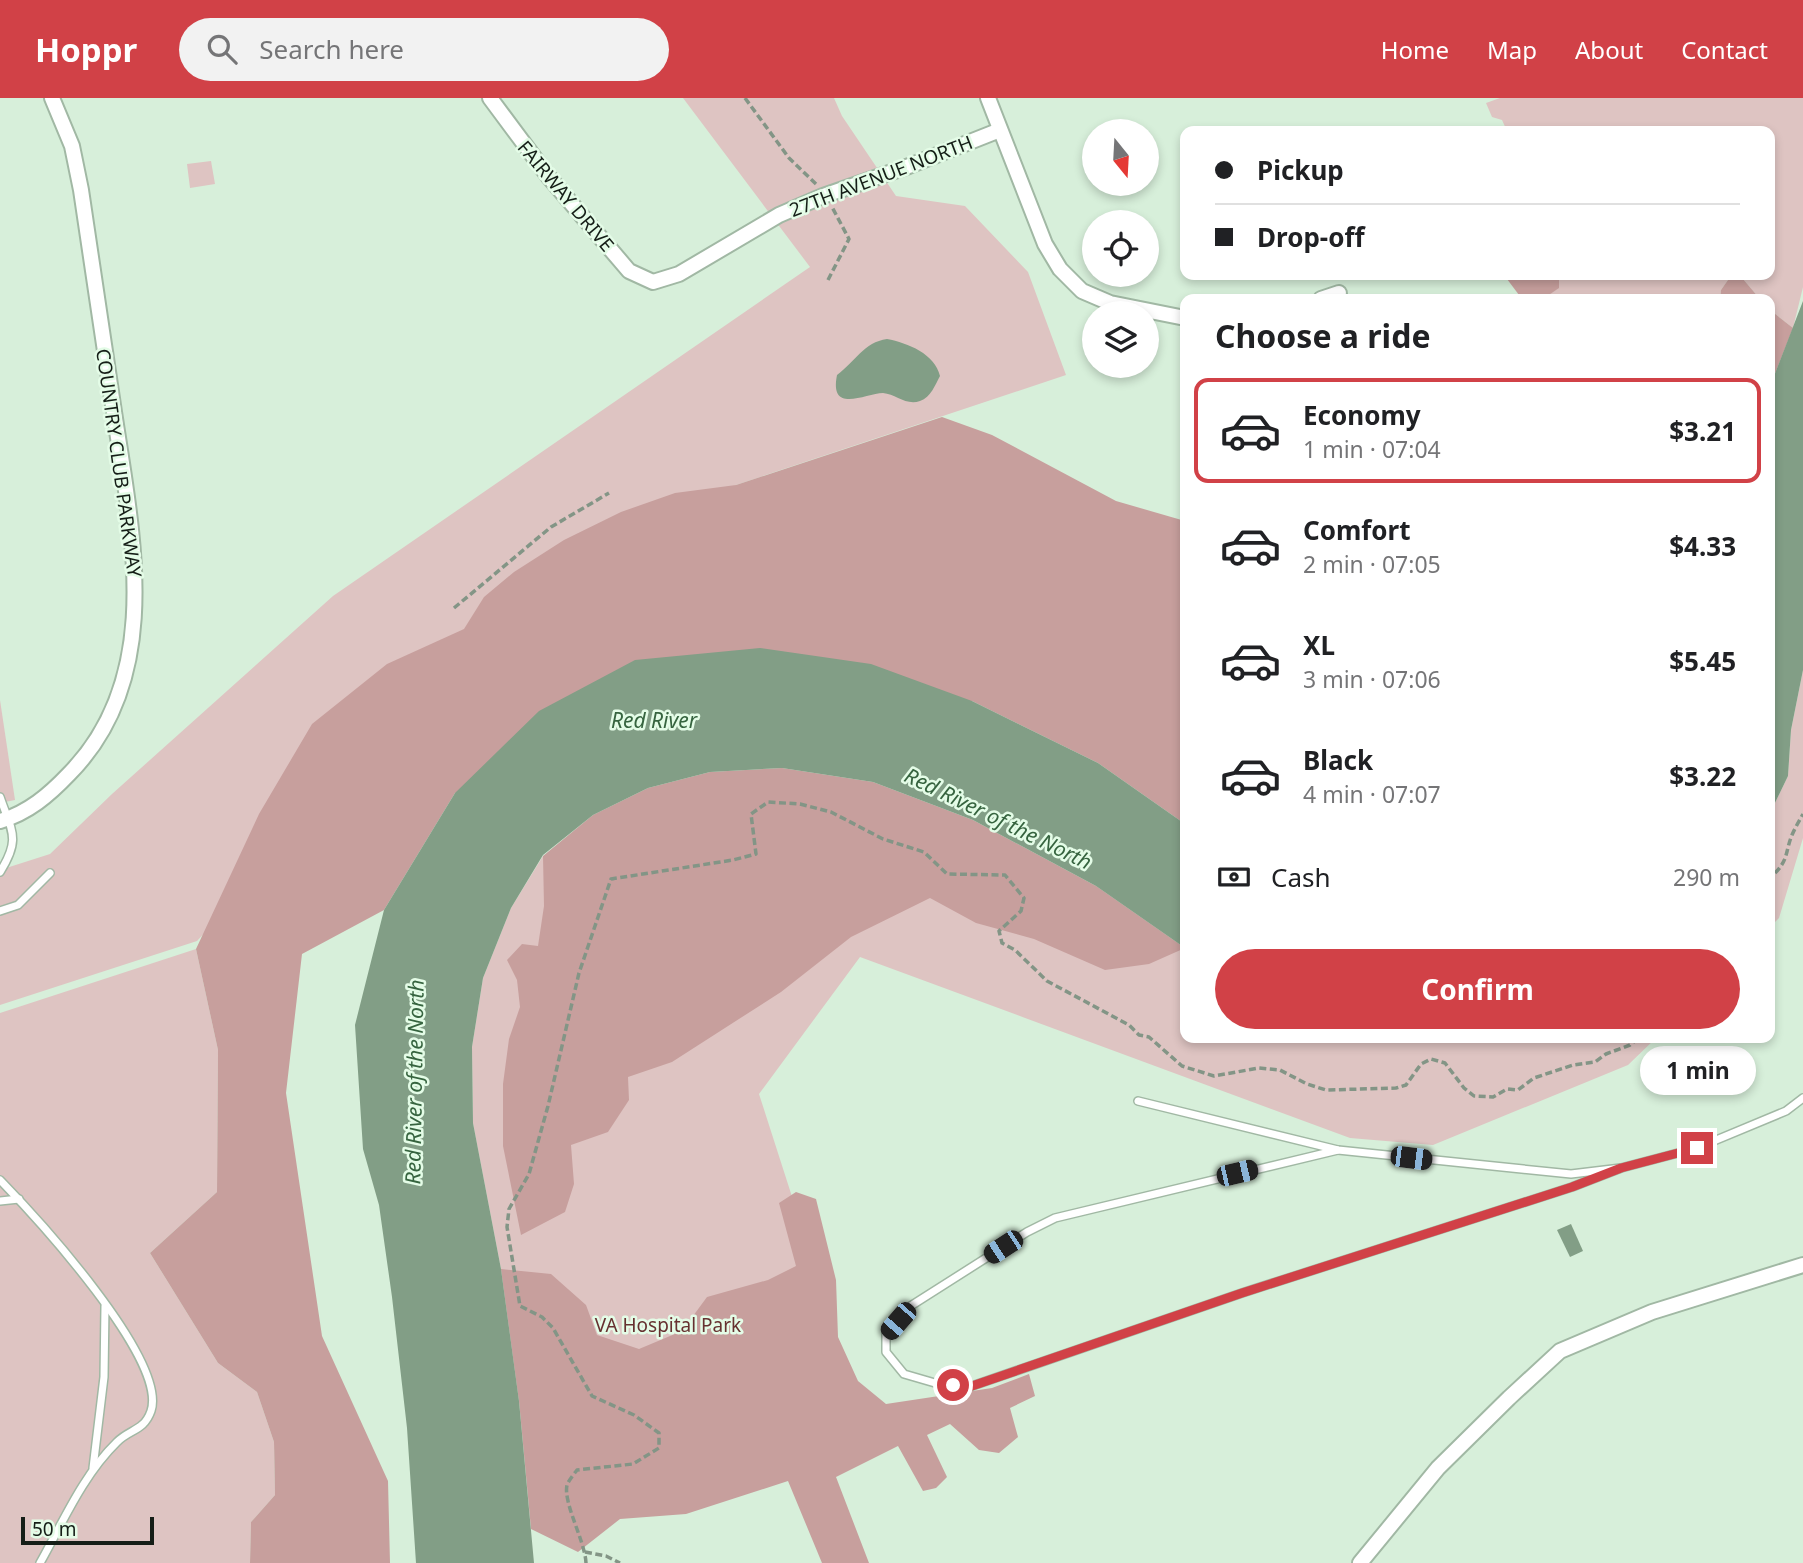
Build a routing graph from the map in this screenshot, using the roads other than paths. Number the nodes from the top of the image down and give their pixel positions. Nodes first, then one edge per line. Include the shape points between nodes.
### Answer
1 (52, 98) edge
2 (490, 98) edge
3 (988, 98) edge
4 (1000, 130) junction
5 (653, 282) joint
6 (1339, 293) dead end
7 (1336, 294) edge
8 (1180, 317) edge
9 (0, 797) edge
10 (4, 820) edge
11 (0, 872) edge
12 (50, 873) dead end
13 (0, 911) edge
14 (1803, 1098) edge
15 (1138, 1101) dead end
16 (1338, 1150) junction
17 (1621, 1168) junction
18 (0, 1180) edge
19 (19, 1199) junction
20 (0, 1201) edge
21 (1803, 1265) edge
22 (105, 1304) junction
23 (93, 1469) junction
24 (40, 1563) edge
25 (1360, 1563) edge

1 - 10 street, COUNTRY CLUB PARKWAY via 72,146 83,203 131,527 134,630 111,718 86,757 52,793
2 - 5 street, FAIRWAY DRIVE via 548,176 629,271
3 - 4 street
4 - 5 street, 27TH AVENUE NORTH via 779,215 678,274
4 - 8 street via 1045,244 1060,269 1082,290 1110,303
6 - 7 street
9 - 10 lane
10 - 11 lane via 14,846
12 - 13 lane via 18,905
14 - 17 lane via 1786,1111 1697,1148
15 - 16 lane
16 - 17 lane via 1571,1174
16 - 17 lane via 1055,1218 909,1307 886,1334 886,1352 904,1374 972,1386
18 - 19 lane
19 - 20 lane
19 - 22 lane
21 - 25 street via 1652,1312 1560,1351 1438,1468
22 - 23 lane via 104,1377
22 - 23 lane via 141,1359 152,1386 152,1409 144,1425 119,1440
23 - 24 lane

